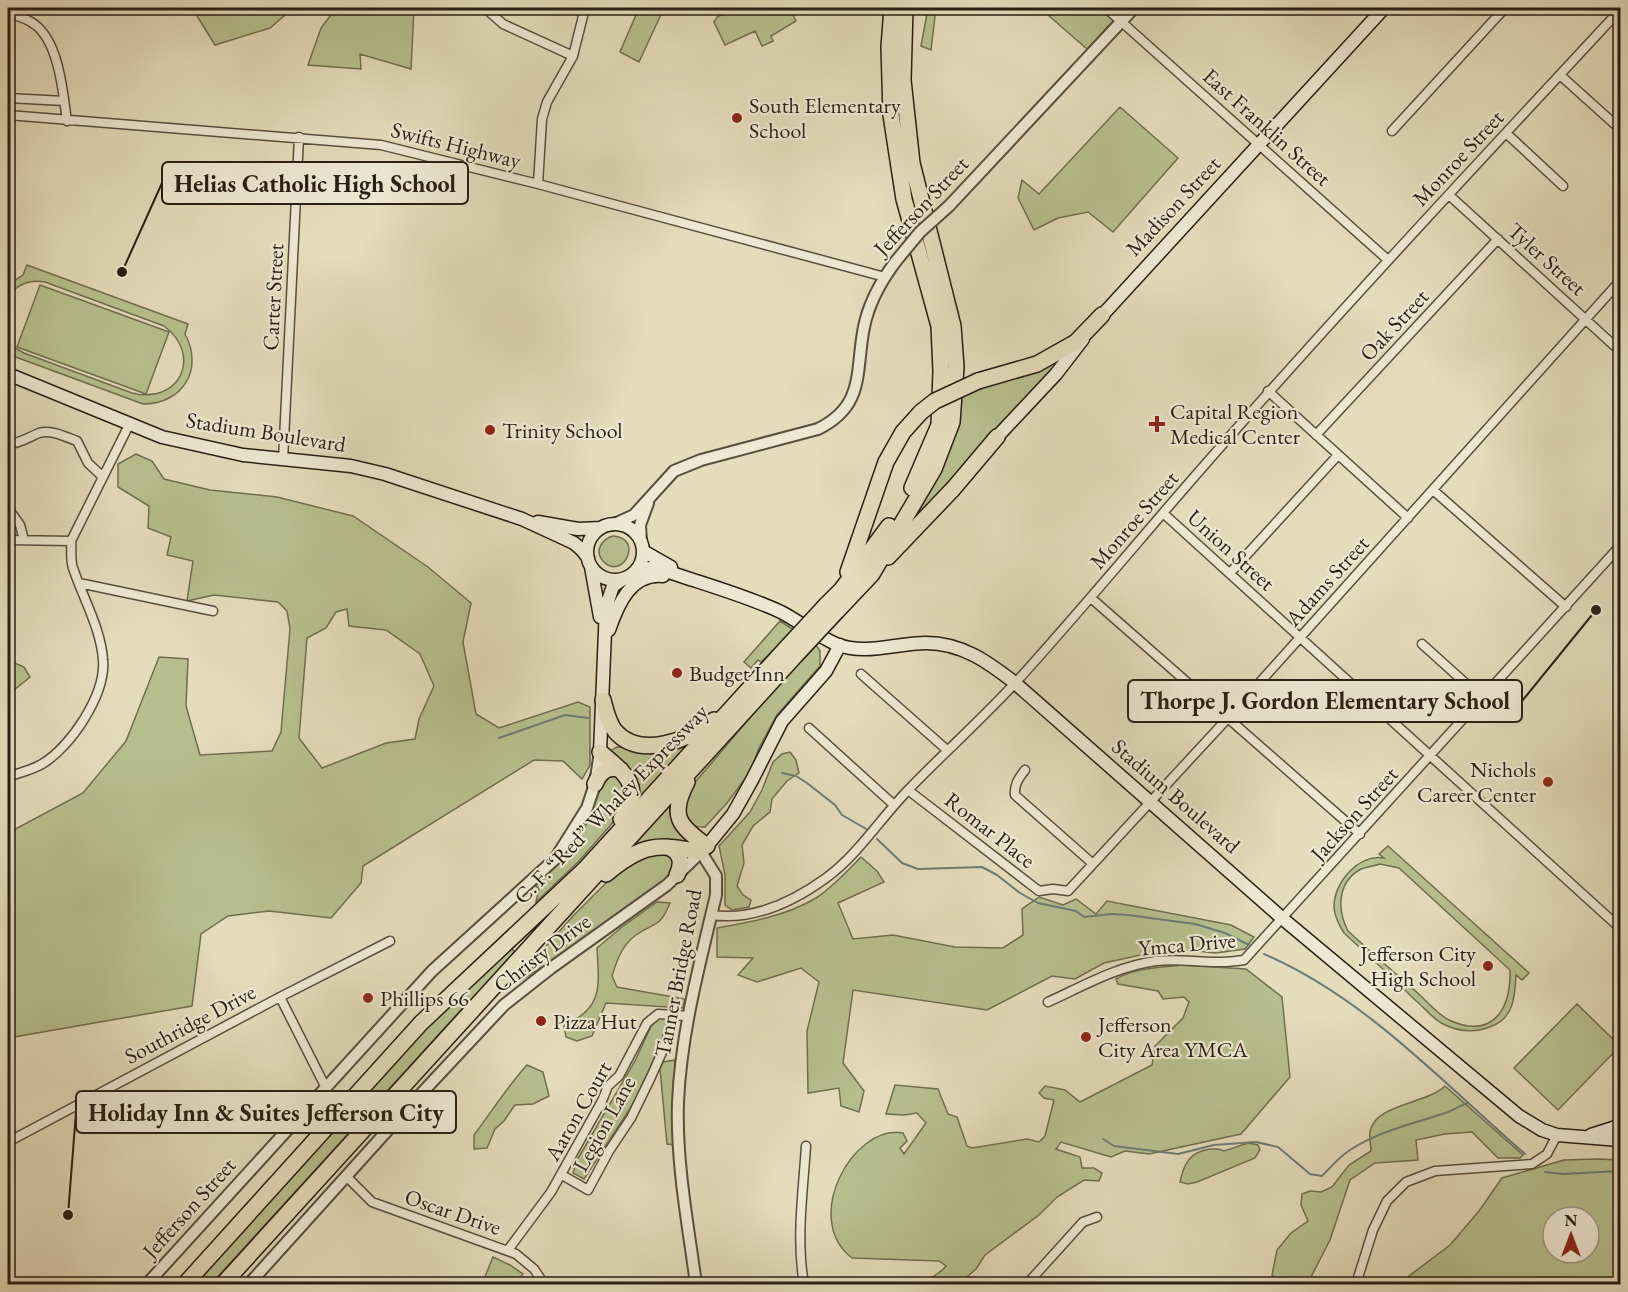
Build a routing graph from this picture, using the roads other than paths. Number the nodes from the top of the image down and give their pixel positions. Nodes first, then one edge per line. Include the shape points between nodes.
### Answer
1 (485, 8) edge
2 (585, 8) edge
3 (892, 8) edge
4 (905, 8) edge
5 (1106, 8) edge
6 (1134, 8) edge
7 (1384, 8) edge
8 (1505, 8) edge
9 (1620, 10) edge
10 (8, 13) edge
11 (1122, 21) junction
12 (573, 56) junction
13 (1560, 75) junction
14 (8, 98) edge
15 (64, 101) junction
16 (8, 115) edge
17 (68, 121) junction
18 (1620, 129) edge
19 (1392, 131) dead end
20 (1506, 133) junction
21 (299, 137) junction
22 (1260, 145) junction
23 (538, 184) junction
24 (1563, 186) dead end
25 (1449, 195) junction
26 (1498, 239) junction
27 (1388, 260) junction
28 (885, 277) junction
29 (1620, 281) edge
30 (1102, 315) junction
31 (1586, 319) junction
32 (1620, 351) edge
33 (8, 374) edge
34 (1268, 392) junction
35 (129, 425) junction
36 (1317, 435) junction
37 (997, 437) joint
38 (8, 444) edge
39 (1338, 455) junction
40 (283, 460) junction
41 (103, 477) junction
42 (1433, 490) junction
43 (652, 495) junction
44 (8, 508) edge
45 (1163, 513) junction
46 (1408, 518) junction
47 (522, 519) junction
48 (607, 526) junction
49 (8, 540) edge
50 (24, 540) junction
51 (71, 541) junction
52 (1620, 546) edge
53 (642, 547) junction
54 (589, 562) junction
55 (1230, 573) junction
56 (872, 574) junction
57 (627, 577) junction
58 (687, 578) junction
59 (79, 583) junction
60 (702, 583) junction
61 (842, 589) junction
62 (1091, 598) junction
63 (1566, 607) junction
64 (831, 608) junction
65 (213, 611) dead end
66 (1301, 638) junction
67 (604, 642) junction
68 (1422, 644) dead end
69 (840, 645) junction
70 (793, 650) junction
71 (861, 674) dead end
72 (1015, 683) junction
73 (742, 698) junction
74 (1483, 699) junction
75 (603, 700) junction
76 (1227, 719) junction
77 (809, 728) dead end
78 (636, 745) junction
79 (600, 750) junction
80 (947, 750) junction
81 (1432, 755) junction
82 (696, 765) junction
83 (621, 770) junction
84 (1025, 770) dead end
85 (8, 777) edge
86 (595, 784) junction
87 (908, 790) junction
88 (1150, 801) junction
89 (894, 805) junction
90 (1360, 834) junction
91 (664, 846) junction
92 (704, 849) junction
93 (1092, 863) junction
94 (585, 869) junction
95 (677, 875) junction
96 (1053, 889) joint
97 (565, 909) junction
98 (711, 915) junction
99 (1283, 919) junction
100 (1620, 928) edge
101 (390, 941) dead end
102 (280, 997) junction
103 (1048, 1002) dead end
104 (675, 1015) junction
105 (689, 1016) junction
106 (326, 1088) junction
107 (1620, 1124) edge
108 (1557, 1135) junction
109 (1580, 1138) junction
110 (1620, 1140) edge
111 (8, 1142) edge
112 (806, 1146) dead end
113 (562, 1175) junction
114 (346, 1176) junction
115 (1097, 1216) dead end
116 (508, 1250) junction
117 (147, 1284) edge
118 (185, 1284) edge
119 (223, 1284) edge
120 (249, 1284) edge
121 (544, 1284) edge
122 (696, 1284) edge
123 (804, 1284) edge
124 (1027, 1284) edge
125 (1356, 1284) edge

1 - 12 street via 503,24
2 - 12 street
3 - 61 highway, C. F. “Red” Whaley Expressway via 891,115 904,199 939,326 939,425 917,479 885,533
4 - 56 highway, C. F. “Red” Whaley Expressway via 903,80 912,163 953,326 956,367 952,422 934,470
5 - 11 street, East Franklin Street
6 - 11 street, Jefferson Street
7 - 22 main road, Madison Street
8 - 19 street
9 - 13 street, Monroe Street
10 - 15 street via 36,25 47,38
11 - 22 street, East Franklin Street
11 - 28 street, Jefferson Street, bridge via 920,232
12 - 23 street via 547,102 542,119
13 - 18 street
13 - 20 street, Monroe Street
14 - 15 street
15 - 17 street
16 - 17 street, Swifts Highway
17 - 21 street, Swifts Highway
20 - 24 street
20 - 25 street, Monroe Street
21 - 23 street, Swifts Highway via 381,145
21 - 40 street, Carter Street
22 - 27 street, East Franklin Street
22 - 30 main road, Madison Street
23 - 28 street, Swifts Highway
25 - 26 street, Tyler Street
25 - 27 street, Monroe Street
26 - 31 street, Tyler Street
26 - 36 street, Oak Street
27 - 34 street, Monroe Street
28 - 43 street, Jefferson Street via 864,327 859,380 842,413 818,429 681,468
29 - 31 street, Adams Street
30 - 37 main road, Madison Street via 1056,374
30 - 61 highway, bridge via 1076,342 1037,364 978,381 921,412 903,432 886,462
31 - 32 street, Tyler Street
31 - 42 street, Adams Street
33 - 35 main road, Stadium Boulevard
34 - 36 street
34 - 45 street, Monroe Street
35 - 40 main road, Stadium Boulevard via 196,445
35 - 41 street
36 - 39 street
37 - 56 highway
38 - 41 street via 41,432 57,433 77,441 88,463
39 - 46 street
39 - 55 street
40 - 47 main road, Stadium Boulevard via 351,466 386,474
41 - 51 street
42 - 46 street, Adams Street
42 - 63 street
43 - 48 street, Jefferson Street via 634,515
43 - 53 street via 640,525
44 - 50 street via 20,525
45 - 55 street, Union Street
45 - 62 street, Monroe Street
46 - 66 street, Adams Street
47 - 48 main road via 578,530
47 - 54 main road via 574,543
48 - 53 main road via 629,528
48 - 54 main road via 590,540
49 - 50 street
50 - 51 street
51 - 59 street via 72,566
52 - 63 street, Jackson Street
53 - 57 main road via 638,568
53 - 60 main road
54 - 57 main road via 605,578
54 - 67 main road
55 - 66 street, Union Street
56 - 64 highway, C. F. “Red” Whaley Expressway
57 - 58 main road via 650,568
57 - 67 main road via 612,586 608,596
58 - 60 main road
58 - 67 main road via 647,576 634,584 618,604
59 - 65 street
59 - 85 street via 103,659 99,686 85,719 66,744 42,764
60 - 69 main road, Stadium Boulevard via 759,602
61 - 64 highway, C. F. “Red” Whaley Expressway
62 - 72 street, Monroe Street
62 - 76 street
63 - 74 street, Jackson Street
64 - 70 highway, C. F. “Red” Whaley Expressway, bridge
66 - 76 street, Adams Street
66 - 81 street, Union Street
67 - 75 main road, Jefferson Street
68 - 74 street
69 - 72 main road, Stadium Boulevard via 878,649 943,644 971,652
69 - 92 main road via 826,671 782,721 733,814
70 - 73 highway, C. F. “Red” Whaley Expressway
70 - 82 highway, C. F. “Red” Whaley Expressway
71 - 80 street
72 - 80 street, Monroe Street
72 - 88 main road, Stadium Boulevard
73 - 78 highway via 687,737 657,745
73 - 94 highway, C. F. “Red” Whaley Expressway
74 - 81 street, Jackson Street
75 - 78 highway via 613,728
75 - 79 main road, Jefferson Street
76 - 88 street, Adams Street
76 - 90 street
77 - 89 street
78 - 79 highway via 614,745
79 - 83 highway
79 - 86 street, Jefferson Street
80 - 87 street, Monroe Street
81 - 90 street, Jackson Street
81 - 100 street, Union Street
82 - 92 highway via 679,799 678,816
82 - 97 highway, C. F. “Red” Whaley Expressway
83 - 86 highway via 604,770
83 - 94 highway via 632,786 631,804
84 - 93 street via 1014,788 1015,795
86 - 106 street, Jefferson Street via 587,808 555,859 432,971
87 - 89 street, Monroe Street
87 - 96 street, Romar Place via 1039,891
88 - 93 street, Adams Street
88 - 99 main road, Stadium Boulevard
89 - 98 street, Monroe Street via 830,876 804,893 753,914
90 - 99 street, Jackson Street
91 - 92 highway
91 - 95 highway via 680,857
91 - 97 highway via 637,852
92 - 95 street, Christy Drive
92 - 98 street, Tanner Bridge Road via 716,876
93 - 96 street, Adams Street via 1068,891
94 - 118 highway, C. F. “Red” Whaley Expressway via 421,1023
95 - 114 street, Christy Drive via 504,1005
97 - 119 highway, C. F. “Red” Whaley Expressway
98 - 105 street, Tanner Bridge Road
99 - 103 street, Ymca Drive via 1244,960 1158,960 1134,965
99 - 108 main road, Stadium Boulevard via 1519,1116
101 - 102 street, Southridge Drive
102 - 106 street
102 - 111 street, Southridge Drive
104 - 105 street, Aaron Court
104 - 113 street, Aaron Court via 658,1014 647,1023 619,1076 608,1086
104 - 113 street, Legion Lane via 631,1118 588,1190
105 - 122 street, Tanner Bridge Road via 680,1074 679,1150
106 - 117 street, Jefferson Street
107 - 109 main road, Stadium Boulevard
108 - 109 main road, Stadium Boulevard
108 - 125 street via 1547,1154 1532,1164 1435,1171 1407,1182 1388,1201 1373,1230
109 - 110 main road, Stadium Boulevard
112 - 123 street via 800,1230
113 - 116 street, Aaron Court
114 - 116 street, Oscar Drive via 372,1202
114 - 120 street, Christy Drive
115 - 124 street via 1083,1222
116 - 121 street, Oscar Drive via 524,1259

